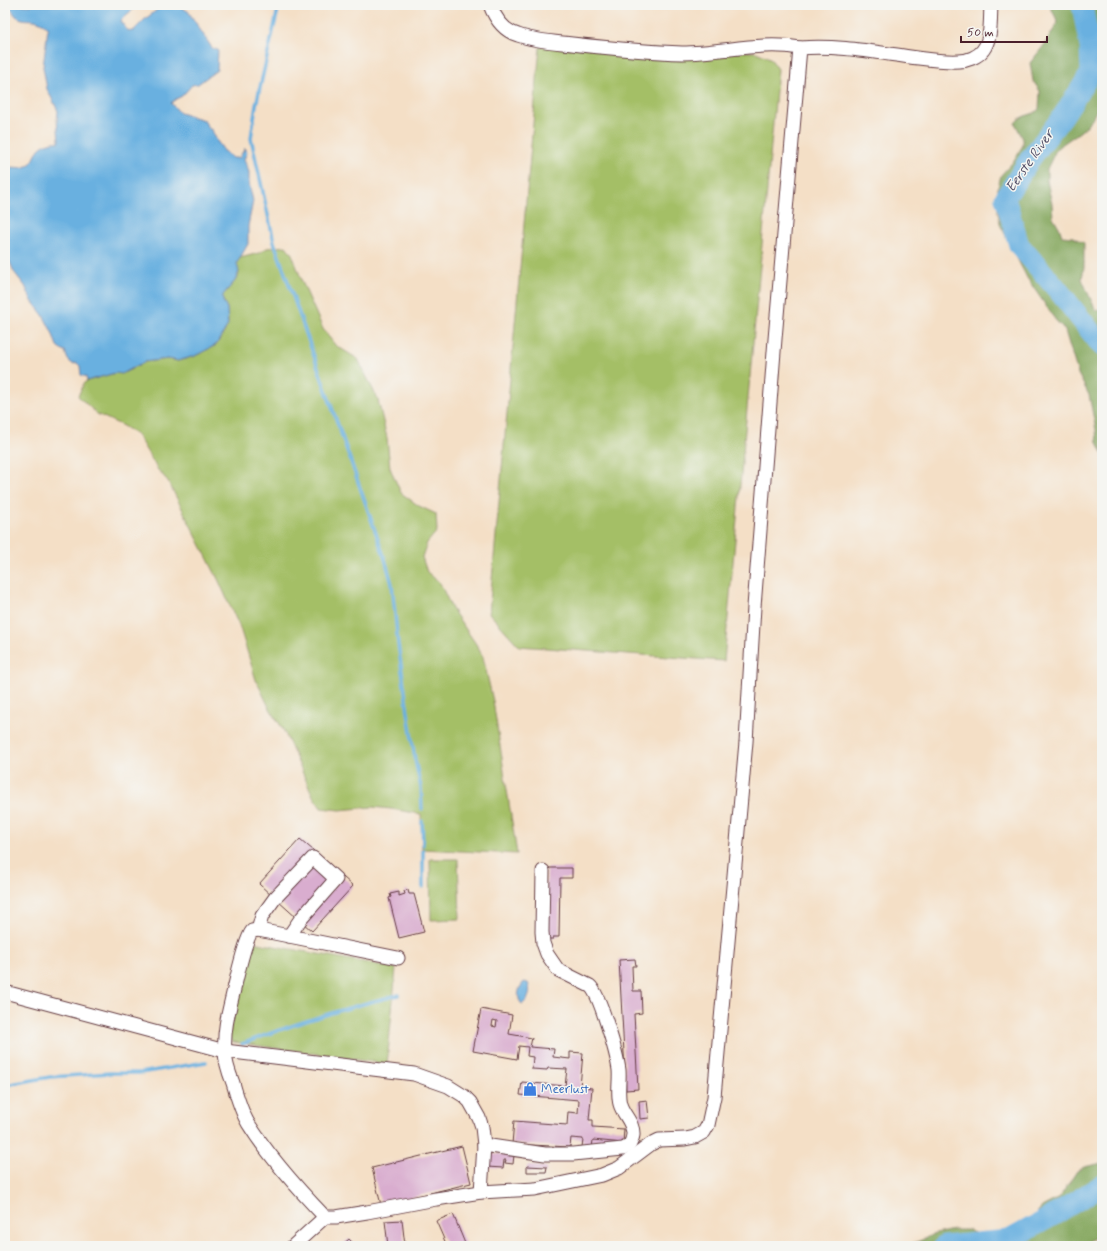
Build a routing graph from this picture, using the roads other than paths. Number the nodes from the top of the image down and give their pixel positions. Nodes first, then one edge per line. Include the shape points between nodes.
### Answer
1 (490, 5) edge
2 (991, 5) edge
3 (800, 48) junction
4 (543, 872) dead end
5 (258, 930) junction
6 (289, 936) junction
7 (398, 958) dead end
8 (5, 992) edge
9 (225, 1052) junction
10 (484, 1145) junction
11 (481, 1192) junction
12 (325, 1216) junction
13 (293, 1246) edge

1 - 3 street via 502,26 517,35 544,40 682,53 758,46
2 - 3 street via 988,38 984,49 979,54 960,61 850,49
3 - 11 street via 754,607 746,742 714,1097 708,1125 704,1132 695,1137 660,1140 651,1144 619,1168 602,1175 535,1188
4 - 10 street via 543,943 558,970 590,986 600,1001 616,1052 620,1105 630,1122 632,1142 623,1149 573,1154 546,1154
5 - 6 street
5 - 6 street via 262,916 275,898 313,858 336,879
5 - 9 street via 252,931 248,937 237,977 225,1025
6 - 7 street
8 - 9 street
9 - 10 street via 414,1074 448,1086 464,1096 475,1110 482,1127
9 - 12 street via 228,1070 248,1123 272,1157
10 - 11 street
11 - 12 street via 436,1198 359,1214
12 - 13 street

